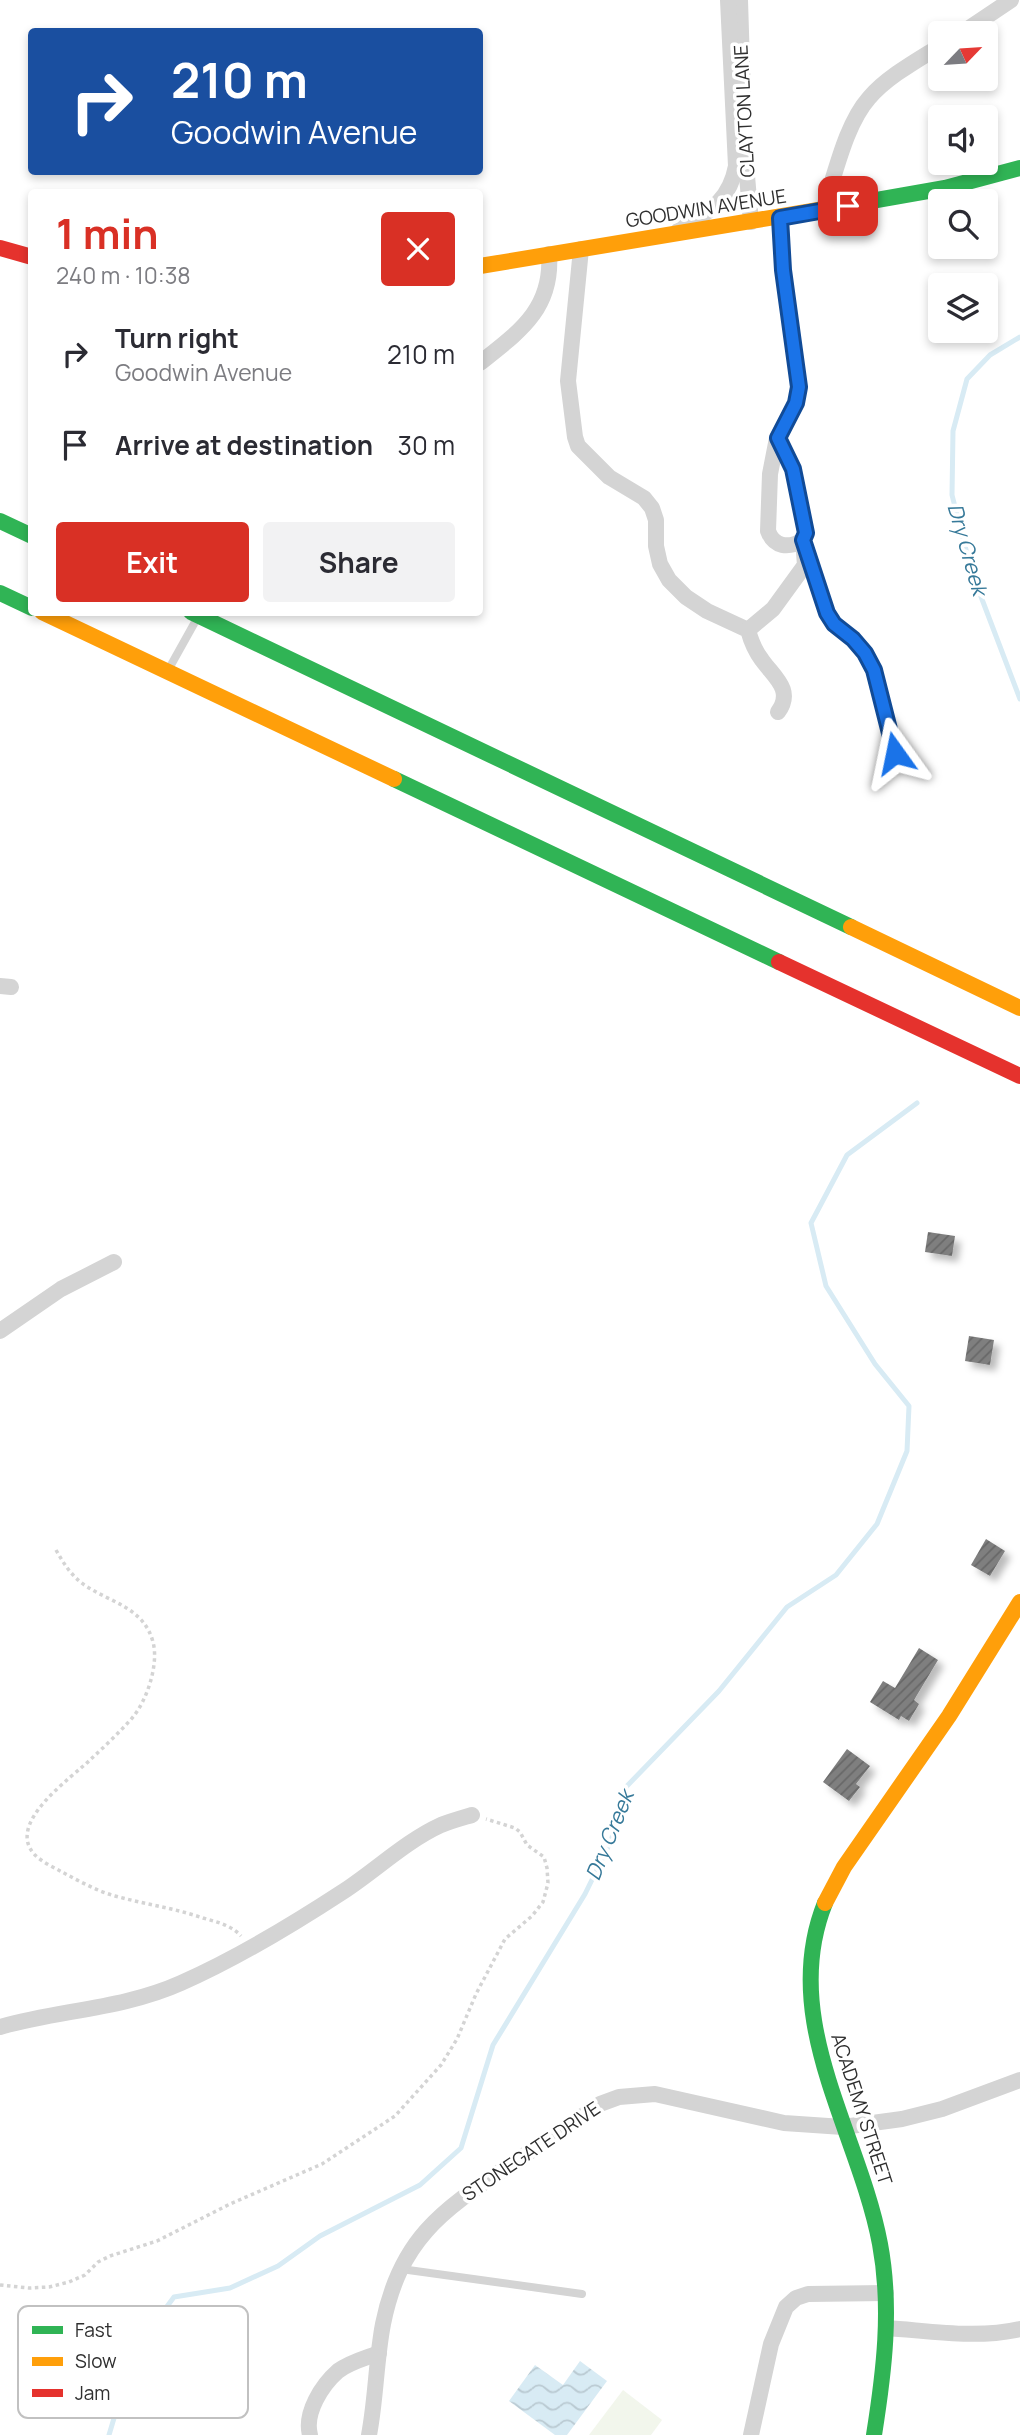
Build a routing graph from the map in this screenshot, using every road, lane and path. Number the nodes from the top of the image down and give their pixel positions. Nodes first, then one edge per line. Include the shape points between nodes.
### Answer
1 (728, 0) edge
2 (740, 0) edge
3 (1011, 0) edge
4 (980, 21) edge
5 (928, 54) edge
6 (1020, 169) edge
7 (823, 210) junction
8 (780, 218) junction
9 (751, 222) junction
10 (673, 235) junction
11 (0, 248) edge
12 (581, 249) junction
13 (548, 254) junction
14 (28, 256) edge
15 (483, 265) edge
16 (483, 360) edge
17 (778, 438) junction
18 (0, 521) edge
19 (28, 534) edge
20 (803, 540) junction
21 (0, 593) edge
22 (28, 606) edge
23 (50, 616) edge
24 (194, 616) edge
25 (199, 616) edge
26 (748, 630) junction
27 (167, 672) junction
28 (778, 712) dead end
29 (895, 753) dead end
30 (1020, 1008) edge
31 (1020, 1076) edge
32 (114, 1262) dead end
33 (0, 1331) edge
34 (56, 1550) dead end
35 (1020, 1602) edge
36 (472, 1815) joint
37 (249, 1947) junction
38 (0, 2027) edge
39 (1020, 2080) edge
40 (843, 2127) junction
41 (401, 2269) junction
42 (0, 2285) edge
43 (886, 2292) junction
44 (582, 2294) dead end
45 (887, 2328) junction
46 (1020, 2329) edge
47 (379, 2353) junction
48 (310, 2435) edge
49 (369, 2435) edge
50 (751, 2435) edge
51 (874, 2435) edge

1 - 10 street via 734,179 717,205
2 - 9 street, CLAYTON LANE
3 - 4 street
5 - 7 street via 883,85 863,106
6 - 7 main road, GOODWIN AVENUE
7 - 8 main road, GOODWIN AVENUE
8 - 9 main road, GOODWIN AVENUE
8 - 17 street via 799,387
9 - 10 main road, GOODWIN AVENUE
10 - 12 main road, GOODWIN AVENUE
11 - 14 main road
12 - 13 main road, GOODWIN AVENUE
12 - 26 street via 568,381 578,446 652,508 656,546 668,580 707,611
13 - 15 main road, GOODWIN AVENUE
13 - 16 street via 550,272 540,307
17 - 20 street via 793,469 806,533
17 - 20 street via 770,474 768,531 771,539 786,546
18 - 19 main road
20 - 26 street via 805,565 773,609
20 - 29 street via 827,613 865,653 874,670
21 - 22 main road
23 - 27 main road
24 - 27 lane
25 - 30 main road
26 - 28 street via 761,660 784,689
27 - 31 main road
32 - 33 street via 61,1289
34 - 37 path via 88,1588 123,1604 139,1618 150,1631 155,1657 146,1693 134,1715 37,1810 29,1845 51,1866 83,1883 231,1927
35 - 40 main road, ACADEMY STREET via 926,1750 838,1876 823,1907 815,1932 810,1987 822,2067
36 - 37 street via 423,1835 346,1890
36 - 42 path via 520,1832 527,1845 544,1857 548,1883 538,1909 505,1939 441,2064 395,2116 322,2164 157,2241 110,2256 85,2275 49,2287
37 - 38 street via 144,1997
39 - 40 street, STONEGATE DRIVE via 942,2109
40 - 41 street, STONEGATE DRIVE via 784,2123 655,2094 618,2096 457,2200 421,2235
40 - 43 main road, ACADEMY STREET via 874,2217
41 - 44 lane
41 - 47 street, STONEGATE DRIVE via 383,2323
43 - 45 main road, ACADEMY STREET
43 - 50 street via 808,2294 786,2306 771,2344
45 - 46 street via 955,2333
45 - 51 main road, ACADEMY STREET
47 - 48 street via 339,2371 326,2385 308,2420
47 - 49 street, STONEGATE DRIVE

